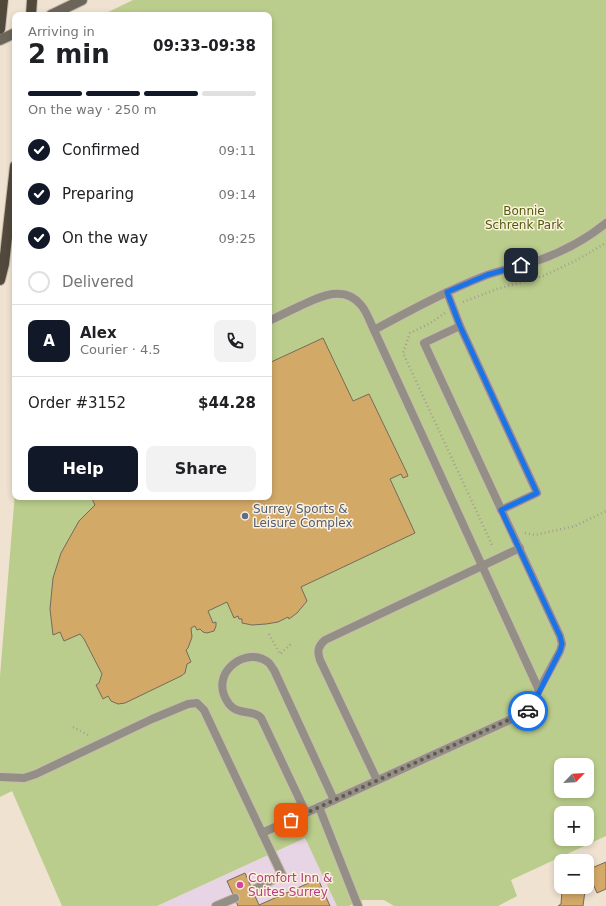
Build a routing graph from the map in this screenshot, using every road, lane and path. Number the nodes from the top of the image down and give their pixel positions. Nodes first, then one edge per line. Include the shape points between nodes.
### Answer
1 (3, 0) edge
2 (32, 0) edge
3 (82, 0) edge
4 (31, 12) edge
5 (57, 12) edge
6 (0, 29) edge
7 (12, 34) edge
8 (0, 40) edge
9 (12, 193) edge
10 (606, 223) edge
11 (606, 243) edge
12 (0, 280) edge
13 (447, 292) junction
14 (462, 303) dead end
15 (447, 311) dead end
16 (272, 320) edge
17 (460, 326) junction
18 (374, 330) junction
19 (501, 510) junction
20 (606, 511) edge
21 (523, 533) dead end
22 (493, 547) dead end
23 (520, 548) junction
24 (483, 566) junction
25 (270, 634) dead end
26 (292, 643) dead end
27 (539, 690) junction
28 (73, 727) dead end
29 (90, 736) dead end
30 (0, 777) edge
31 (377, 780) junction
32 (334, 800) junction
33 (319, 807) junction
34 (306, 813) junction
35 (262, 833) junction
36 (252, 890) dead end
37 (234, 898) dead end
38 (216, 906) edge
39 (358, 906) edge

1 - 6 main road
2 - 4 main road
3 - 5 street
7 - 8 street
9 - 12 main road
10 - 13 lane via 582,241 549,256 487,275
11 - 14 path via 575,262 544,276 497,289
13 - 17 lane
13 - 18 lane
15 - 22 path via 410,333 403,353
16 - 18 lane via 322,296 338,293 346,294 358,301
17 - 19 lane via 424,343
17 - 19 lane via 537,493
18 - 24 lane
19 - 23 lane
20 - 21 path via 574,526 535,535
23 - 24 lane
23 - 27 lane via 562,644
24 - 27 lane
24 - 31 lane via 325,640 318,648 320,660
25 - 26 path via 280,654
27 - 31 lane via 527,712
28 - 29 path
30 - 35 lane via 24,778 36,774 152,719 188,704 197,703 204,710
31 - 32 lane
32 - 33 lane
32 - 34 lane via 274,670 261,658 238,661 229,667 223,676 224,695 230,705 238,711 258,715 264,722
33 - 34 lane
33 - 39 lane
34 - 35 lane
35 - 36 lane via 282,876
37 - 38 lane

